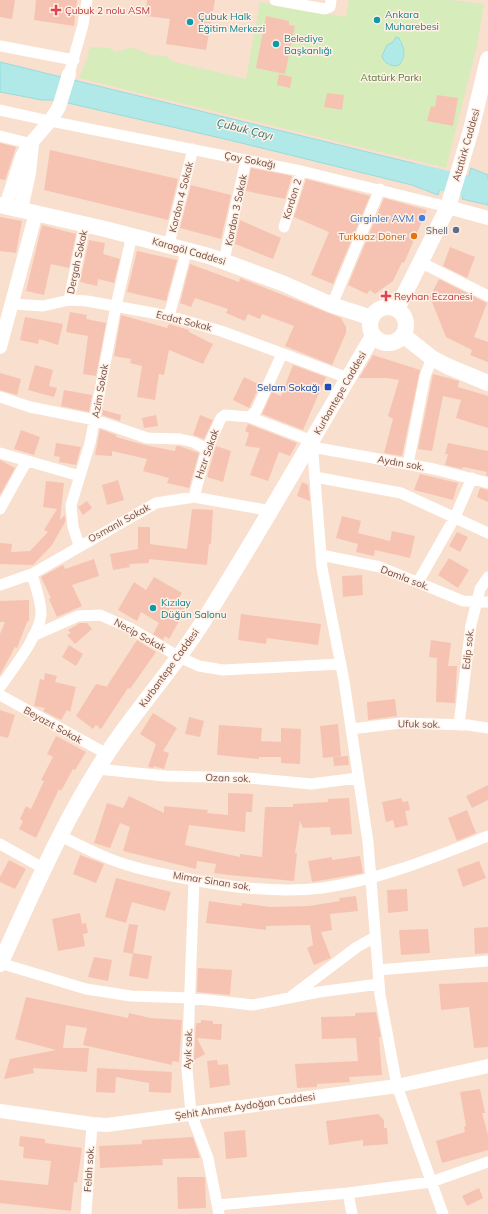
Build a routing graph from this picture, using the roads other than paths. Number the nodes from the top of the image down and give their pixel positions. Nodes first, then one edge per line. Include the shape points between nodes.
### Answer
1 (87, 0) edge
2 (275, 0) edge
3 (331, 0) edge
4 (0, 46) edge
5 (488, 59) edge
6 (74, 60) junction
7 (69, 74) joint
8 (485, 87) edge
9 (0, 110) edge
10 (50, 122) junction
11 (0, 136) edge
12 (32, 144) junction
13 (193, 149) junction
14 (246, 160) junction
15 (301, 171) junction
16 (380, 189) junction
17 (448, 207) junction
18 (16, 208) edge
19 (488, 218) edge
20 (84, 224) junction
21 (284, 227) dead end
22 (132, 235) junction
23 (169, 244) junction
24 (187, 249) junction
25 (224, 260) junction
26 (420, 262) junction
27 (488, 296) edge
28 (69, 300) junction
29 (332, 305) junction
30 (116, 306) junction
31 (8, 309) edge
32 (397, 309) junction
33 (169, 316) junction
34 (372, 318) junction
35 (404, 335) junction
36 (373, 336) junction
37 (0, 347) edge
38 (282, 354) junction
39 (432, 358) junction
40 (348, 378) junction
41 (488, 383) edge
42 (0, 397) edge
43 (249, 417) junction
44 (95, 420) junction
45 (312, 444) junction
46 (208, 449) junction
47 (0, 453) edge
48 (26, 462) junction
49 (408, 464) junction
50 (80, 476) junction
51 (315, 477) junction
52 (472, 478) junction
53 (488, 483) edge
54 (194, 497) junction
55 (0, 509) edge
56 (271, 511) junction
57 (455, 517) junction
58 (488, 533) edge
59 (79, 545) junction
60 (321, 555) junction
61 (32, 574) junction
62 (488, 577) edge
63 (418, 582) junction
64 (0, 585) edge
65 (476, 602) junction
66 (488, 602) edge
67 (33, 636) junction
68 (179, 657) junction
69 (341, 664) junction
70 (0, 687) edge
71 (0, 695) edge
72 (459, 725) junction
73 (488, 728) edge
74 (351, 729) junction
75 (107, 754) junction
76 (98, 769) junction
77 (358, 778) junction
78 (59, 836) junction
79 (488, 836) edge
80 (0, 844) edge
81 (43, 868) junction
82 (370, 878) junction
83 (194, 880) junction
84 (375, 937) junction
85 (488, 962) edge
86 (0, 963) edge
87 (378, 970) junction
88 (379, 984) junction
89 (190, 998) junction
90 (290, 998) junction
91 (488, 1066) edge
92 (397, 1086) junction
93 (0, 1111) edge
94 (191, 1113) junction
95 (92, 1124) junction
96 (488, 1162) edge
97 (431, 1182) junction
98 (348, 1193) junction
99 (219, 1210) edge
100 (86, 1214) edge
101 (352, 1214) edge
102 (443, 1214) edge

1 - 6 street
2 - 3 street via 325,9 330,6
4 - 6 street
5 - 8 main road, Atatürk Caddesi
6 - 7 street
7 - 10 street via 59,107
8 - 17 main road, Atatürk Caddesi
9 - 10 street, Çay Sokağı
10 - 12 street
10 - 13 street, Çay Sokağı
11 - 12 street
12 - 18 street via 29,173
13 - 14 street, Çay Sokağı
13 - 23 street, Kordon 4 Sokak
14 - 15 street, Çay Sokağı
14 - 25 street, Kordon 3 Sokak
15 - 16 street, Çay Sokağı
15 - 21 street, Kordon 2
16 - 17 street, Çay Sokağı
16 - 29 street
17 - 19 street
17 - 26 main road
18 - 20 main road, Karagöl Caddesi
18 - 31 street
20 - 22 main road, Karagöl Caddesi
20 - 28 street, Dergah Sokak
22 - 23 main road, Karagöl Caddesi
22 - 30 street, Azim Sokak
23 - 24 main road, Karagöl Caddesi
24 - 25 main road, Karagöl Caddesi
24 - 33 street
25 - 29 main road, Karagöl Caddesi
26 - 27 street
26 - 32 main road
28 - 30 street, Ecdat Sokak
28 - 31 street, Ecdat Sokak via 43,306
29 - 34 main road, Karagöl Caddesi
30 - 33 street, Ecdat Sokak
30 - 44 street, Azim Sokak
31 - 37 street
32 - 34 main road via 385,307
32 - 35 main road via 402,313 406,324
33 - 38 street, Ecdat Sokak via 221,331
34 - 36 main road
35 - 36 main road via 389,343 383,343
35 - 39 main road
36 - 40 main road, Kurbantepe Caddesi
38 - 40 street, Ecdat Sokak
38 - 43 street via 256,411
39 - 41 main road
39 - 49 street via 425,376
40 - 45 main road, Kurbantepe Caddesi
42 - 44 street via 30,407
43 - 45 street, Aydın sok.
43 - 46 street, Hızır Sokak via 225,415 221,418
44 - 46 street via 147,438 180,439
44 - 50 street, Azim Sokak
45 - 49 street, Aydın sok.
45 - 51 street
45 - 56 main road, Kurbantepe Caddesi
46 - 54 street, Hızır Sokak
47 - 48 street
48 - 50 street
48 - 55 street
49 - 52 street, Aydın sok.
50 - 59 street, Azim Sokak via 71,505
51 - 57 street via 401,492
51 - 60 street
52 - 53 street, Aydın sok.
52 - 57 street
54 - 56 street, Osmanlı Sokak
54 - 59 street, Osmanlı Sokak via 156,503
56 - 68 main road, Kurbantepe Caddesi
57 - 58 street
57 - 63 street
59 - 61 street, Osmanlı Sokak
60 - 63 street, Damla sok. via 380,567
60 - 69 street
61 - 64 street, Osmanlı Sokak
61 - 67 street via 41,609
62 - 65 street, Edip sok. via 480,589
63 - 65 street, Damla sok. via 463,601
65 - 66 street, Damla sok.
65 - 72 street, Edip sok.
67 - 68 street, Necip Sokak via 78,616 100,615 130,628
67 - 70 street
68 - 69 street, Necip Sokak via 199,666 223,670
68 - 75 main road, Kurbantepe Caddesi
69 - 74 street
71 - 75 street, Beyazıt Sokak
72 - 73 street, Ufuk sok.
72 - 74 street, Ufuk sok. via 401,723
74 - 77 street
75 - 76 main road, Kurbantepe Caddesi
76 - 77 street, Ozan sok. via 165,776 248,778 311,784
76 - 78 main road, Kurbantepe Caddesi
77 - 82 street via 368,842
78 - 81 main road, Kurbantepe Caddesi
78 - 83 street, Mimar Sinan sok. via 104,857
79 - 82 street, Mimar Sinan sok.
80 - 81 street
81 - 86 main road, Kurbantepe Caddesi
82 - 83 street, Mimar Sinan sok. via 324,888 289,891
82 - 84 street
83 - 89 street, Ayık sok.
84 - 87 street
84 - 90 street via 356,947
85 - 87 street
86 - 89 street via 86,989 131,996
87 - 88 street
88 - 90 street
88 - 92 street
89 - 90 street via 253,1005
89 - 94 street, Ayık sok. via 187,1070
91 - 92 street, Şehit Ahmet Aydoğan Caddesi
92 - 94 street, Şehit Ahmet Aydoğan Caddesi
92 - 97 street
93 - 95 street, Şehit Ahmet Aydoğan Caddesi
94 - 95 street, Şehit Ahmet Aydoğan Caddesi via 107,1125
94 - 99 street, Ayık sok. via 208,1158
95 - 100 street, Felah sok.
96 - 97 street
97 - 98 street
97 - 102 street
98 - 99 street
98 - 101 street

